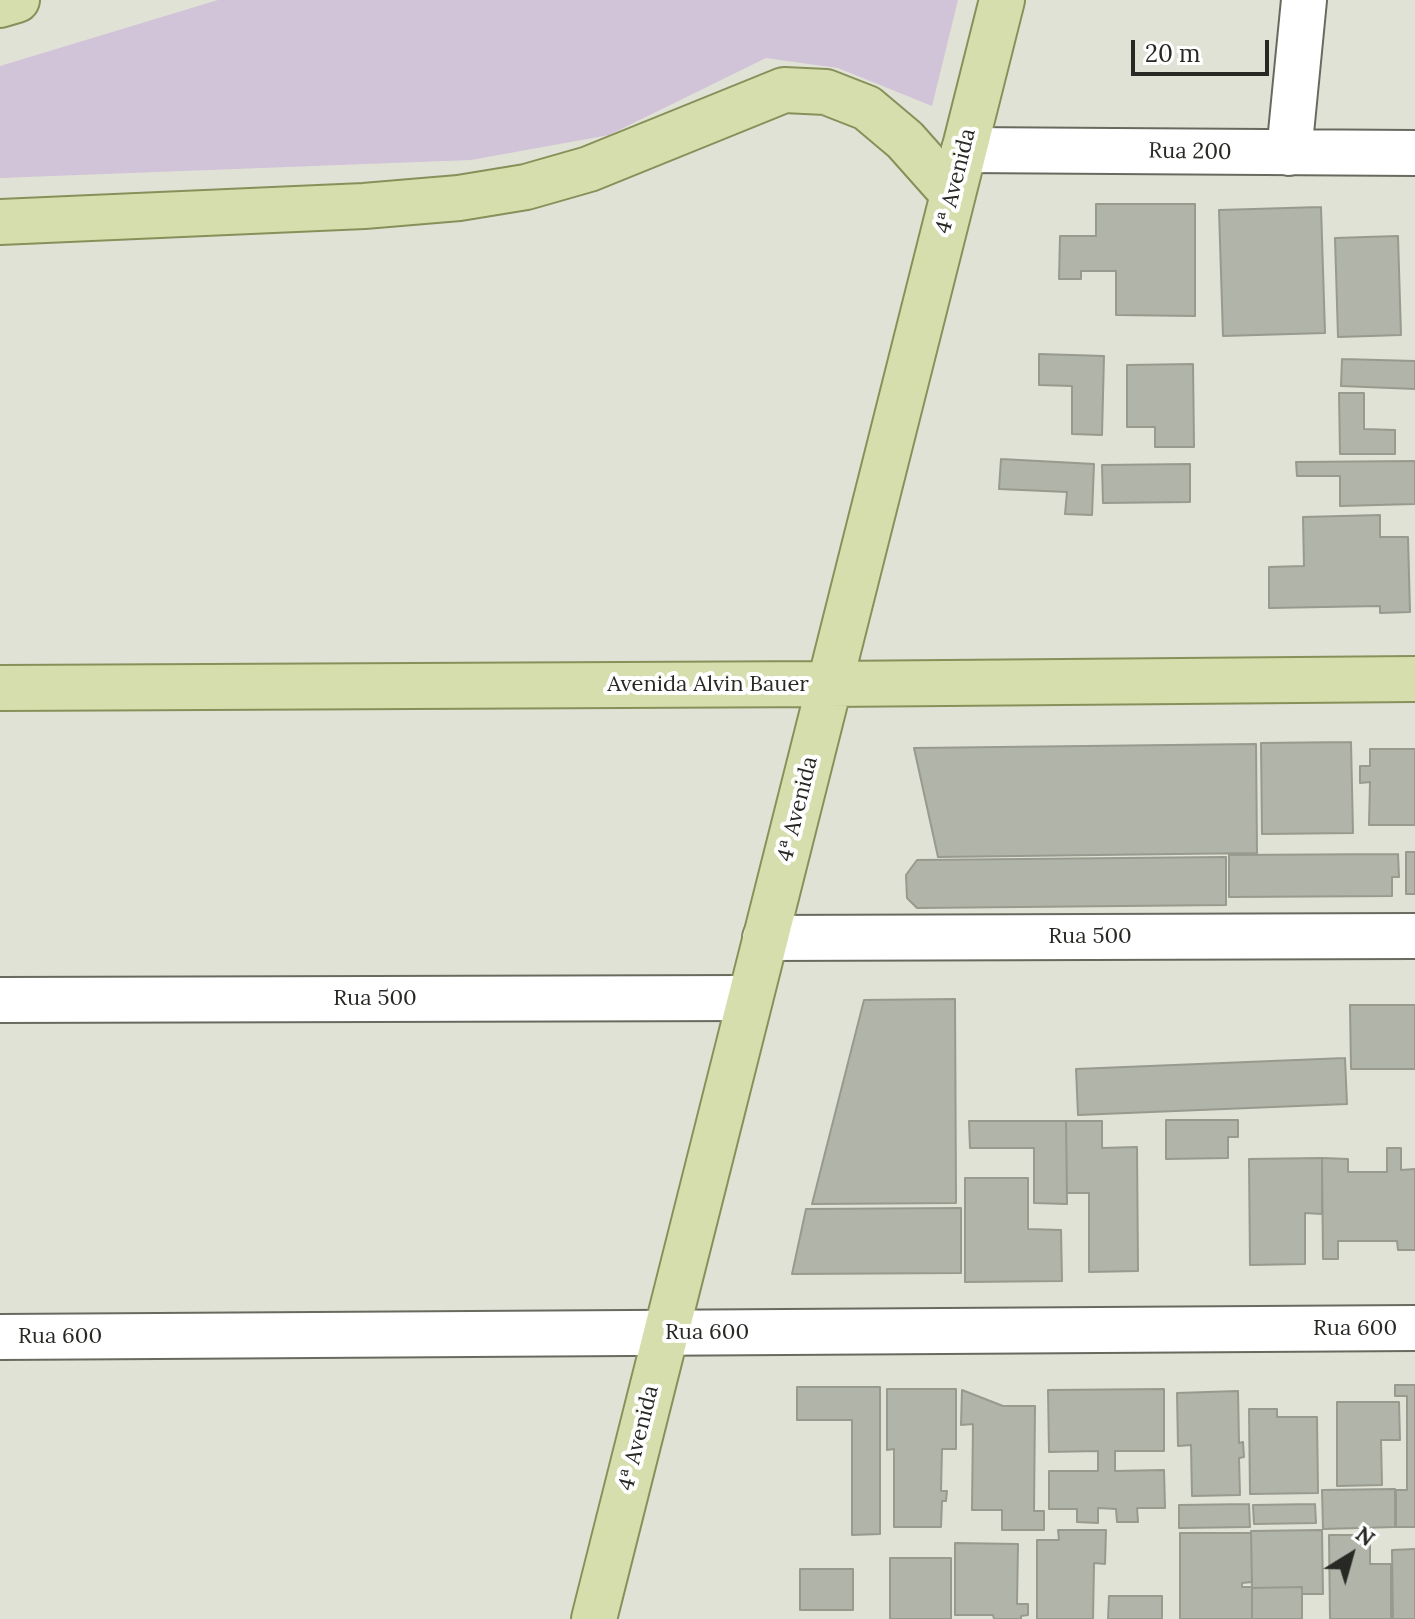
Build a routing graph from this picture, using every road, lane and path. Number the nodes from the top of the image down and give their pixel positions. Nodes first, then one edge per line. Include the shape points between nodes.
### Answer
1 (17, 0) edge
2 (1002, 0) edge
3 (1304, 0) edge
4 (0, 5) edge
5 (964, 150) junction
6 (1289, 153) junction
7 (1415, 153) edge
8 (953, 194) junction
9 (0, 222) edge
10 (1415, 679) edge
11 (829, 684) junction
12 (0, 688) edge
13 (1415, 936) edge
14 (765, 938) junction
15 (750, 998) junction
16 (0, 1000) edge
17 (1415, 1328) edge
18 (666, 1333) junction
19 (0, 1337) edge
20 (594, 1619) edge

1 - 4 main road
2 - 5 main road, 4ª Avenida
3 - 6 street
5 - 6 street, Rua 200
5 - 8 main road, 4ª Avenida
6 - 7 street, Rua 200
8 - 9 main road via 905,140 867,108 826,92 784,90 589,169 526,187 348,206
8 - 11 main road, 4ª Avenida
10 - 11 main road, Avenida Alvin Bauer
11 - 12 main road, Avenida Alvin Bauer
11 - 14 main road, 4ª Avenida
13 - 14 street, Rua 500
14 - 15 main road, 4ª Avenida
15 - 16 street, Rua 500
15 - 18 main road, 4ª Avenida
17 - 18 street, Rua 600
18 - 19 street, Rua 600
18 - 20 main road, 4ª Avenida

